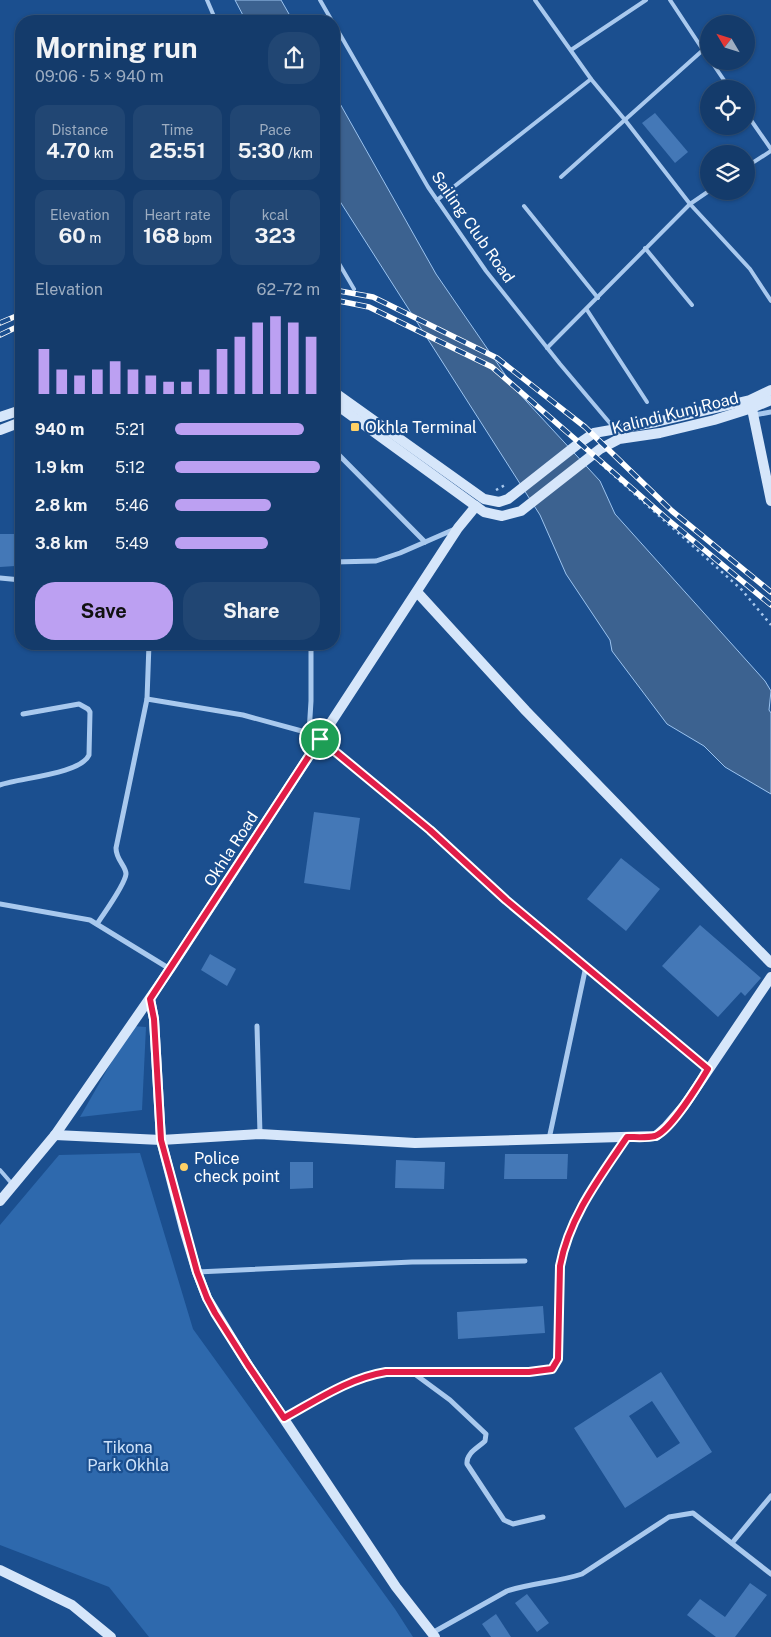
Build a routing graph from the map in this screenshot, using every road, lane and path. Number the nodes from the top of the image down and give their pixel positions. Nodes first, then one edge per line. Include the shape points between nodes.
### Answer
1 (207, 0) edge
2 (320, 0) edge
3 (535, 0) edge
4 (646, 0) edge
5 (670, 0) edge
6 (213, 15) edge
7 (328, 15) edge
8 (340, 35) edge
9 (700, 45) edge
10 (571, 50) junction
11 (700, 53) edge
12 (591, 79) junction
13 (625, 120) junction
14 (755, 126) edge
15 (771, 150) edge
16 (755, 161) edge
17 (561, 178) dead end
18 (700, 197) edge
19 (437, 200) junction
20 (690, 204) junction
21 (524, 206) dead end
22 (645, 248) junction
23 (340, 265) edge
24 (354, 289) dead end
25 (598, 298) junction
26 (771, 301) edge
27 (692, 305) dead end
28 (587, 310) junction
29 (547, 348) junction
30 (771, 390) edge
31 (340, 396) edge
32 (771, 400) edge
33 (647, 402) dead end
34 (340, 407) edge
35 (752, 408) junction
36 (15, 412) edge
37 (771, 412) edge
38 (0, 417) edge
39 (678, 417) junction
40 (15, 424) edge
41 (682, 427) junction
42 (614, 428) junction
43 (0, 430) edge
44 (340, 456) edge
45 (589, 458) junction
46 (771, 501) edge
47 (476, 506) junction
48 (458, 528) junction
49 (425, 542) junction
50 (340, 562) edge
51 (0, 578) edge
52 (15, 579) edge
53 (417, 592) junction
54 (771, 625) edge
55 (149, 650) edge
56 (311, 650) dead end
57 (148, 700) junction
58 (23, 714) dead end
59 (309, 733) junction
60 (320, 739) junction
61 (0, 784) edge
62 (0, 904) edge
63 (98, 924) junction
64 (771, 963) edge
65 (586, 966) junction
66 (170, 969) junction
67 (771, 976) edge
68 (150, 999) junction
69 (256, 1026) dead end
70 (708, 1069) junction
71 (260, 1134) junction
72 (55, 1135) junction
73 (627, 1137) junction
74 (549, 1139) junction
75 (161, 1140) junction
76 (0, 1170) edge
77 (13, 1185) junction
78 (0, 1201) edge
79 (525, 1260) dead end
80 (197, 1272) junction
81 (412, 1372) junction
82 (284, 1418) junction
83 (771, 1496) edge
84 (543, 1517) dead end
85 (732, 1543) junction
86 (0, 1570) edge
87 (771, 1574) edge
88 (433, 1635) edge
89 (111, 1637) edge

1 - 6 lane
2 - 7 lane, Sailing Club Road
3 - 10 lane
4 - 10 lane
5 - 9 lane
8 - 19 lane, Sailing Club Road
10 - 12 lane
11 - 13 lane
12 - 13 lane
12 - 19 lane
13 - 17 lane
13 - 20 lane
14 - 15 lane
15 - 16 lane
18 - 20 lane
19 - 29 lane, Sailing Club Road via 486,271
20 - 22 lane
20 - 26 lane via 750,269
21 - 25 lane
22 - 25 lane
22 - 27 lane
23 - 24 lane
25 - 28 lane
28 - 29 lane
28 - 33 lane
29 - 42 lane, Sailing Club Road
30 - 35 street
31 - 42 street, Kalindi Kunj Road via 484,499 499,502 513,496 594,433
32 - 35 street
34 - 47 street, Kalindi Kunj Road
35 - 37 street
35 - 39 street, Kalindi Kunj Road
35 - 41 street, Kalindi Kunj Road
35 - 46 street
36 - 38 street
39 - 41 street
39 - 42 street, Kalindi Kunj Road
40 - 43 street
41 - 45 street, Kalindi Kunj Road via 619,440
44 - 49 street
45 - 47 street, Kalindi Kunj Road via 520,511 493,515
45 - 54 path via 742,590
47 - 48 street, Okhla Road
48 - 49 street
48 - 53 street, Okhla Road
49 - 50 street via 376,560
51 - 52 street
53 - 60 street, Okhla Road
53 - 64 street via 526,711
55 - 57 street
56 - 59 street
57 - 59 street via 242,715
57 - 63 street via 116,848 126,875
58 - 61 street via 83,705 90,712 89,755 77,766
59 - 60 street
60 - 65 street
60 - 66 street, Okhla Road
62 - 63 street
63 - 66 street
65 - 70 street
65 - 74 street
66 - 68 street, Okhla Road
67 - 70 street
68 - 72 street, Okhla Road
68 - 75 street
69 - 71 street
70 - 73 street via 684,1106 661,1132 656,1136
71 - 74 street via 415,1143
71 - 75 street
72 - 75 street
72 - 77 street, Okhla Road
73 - 74 street
73 - 81 street via 588,1194 562,1257 558,1359 552,1369 529,1372
75 - 80 street
76 - 77 lane
77 - 78 street, Okhla Road
79 - 80 street
80 - 82 street via 219,1320
81 - 82 street via 386,1372 354,1380
81 - 84 street via 450,1400 486,1434 485,1441 469,1454 467,1464 504,1520 513,1524
82 - 88 street via 396,1587
83 - 85 street
85 - 87 street
85 - 88 street via 693,1513 669,1517 582,1574 507,1591
86 - 89 street via 72,1605

